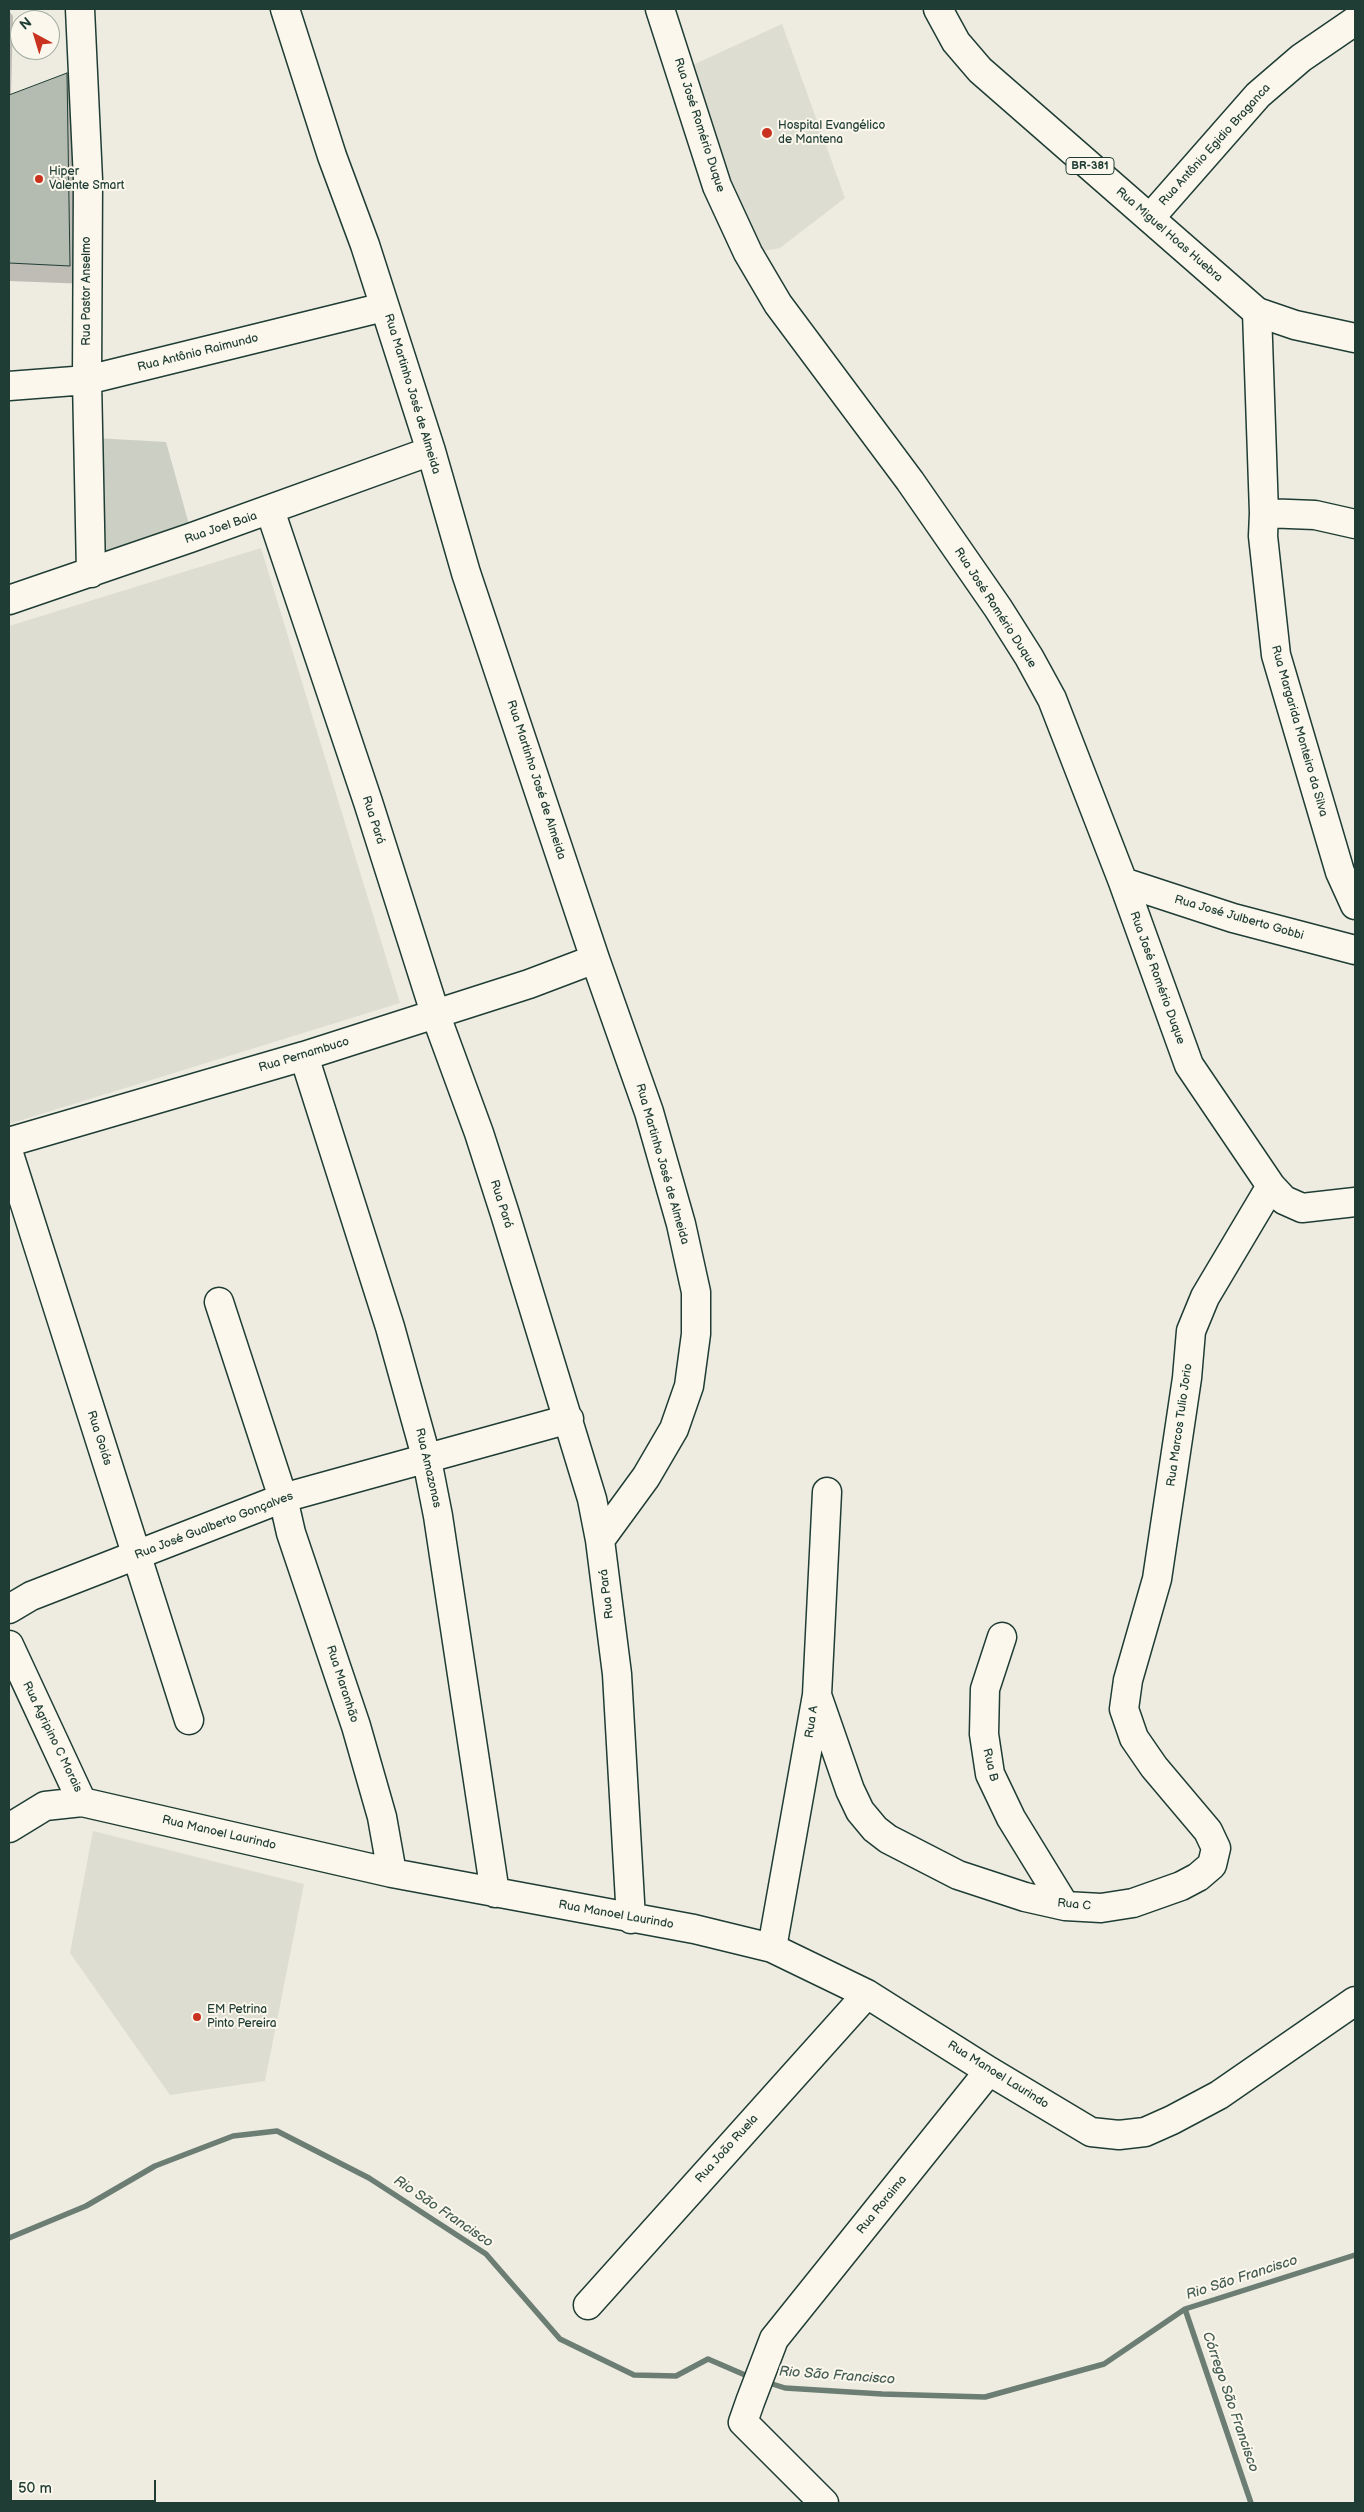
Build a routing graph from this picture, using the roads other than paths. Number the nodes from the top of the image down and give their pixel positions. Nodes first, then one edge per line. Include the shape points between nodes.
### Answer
1 (80, 9) edge
2 (285, 9) edge
3 (660, 9) edge
4 (938, 9) edge
5 (1355, 21) edge
6 (1150, 218) junction
7 (384, 307) junction
8 (1257, 312) junction
9 (1355, 338) edge
10 (87, 380) junction
11 (9, 386) edge
12 (431, 451) junction
13 (270, 510) junction
14 (1264, 513) junction
15 (1355, 524) edge
16 (91, 572) junction
17 (9, 600) edge
18 (1123, 882) junction
19 (1355, 905) edge
20 (1355, 950) edge
21 (595, 959) junction
22 (435, 1013) junction
23 (304, 1056) junction
24 (9, 1142) edge
25 (9, 1154) edge
26 (1271, 1186) junction
27 (1348, 1203) edge
28 (219, 1302) dead end
29 (569, 1419) junction
30 (427, 1460) junction
31 (827, 1492) dead end
32 (282, 1498) junction
33 (600, 1540) junction
34 (135, 1556) junction
35 (9, 1609) edge
36 (1002, 1637) dead end
37 (9, 1645) edge
38 (1128, 1680) joint
39 (817, 1695) junction
40 (189, 1720) dead end
41 (82, 1802) junction
42 (9, 1828) edge
43 (392, 1873) junction
44 (495, 1893) junction
45 (1065, 1906) junction
46 (631, 1919) junction
47 (772, 1948) junction
48 (867, 1994) junction
49 (1355, 2001) edge
50 (989, 2071) junction
51 (588, 2305) dead end
52 (824, 2503) edge

1 - 10 street, Rua Pastor Anselmo via 88,180
2 - 7 street, Rua Martinho José de Almeida
3 - 18 street, Rua José Romério Duque via 717,186 748,253 778,304 910,481 1029,657 1052,700
4 - 6 street, Rua Miguel Hoas Huebra / BR-381 via 956,42 980,70
5 - 6 street, Rua Antônio Egidio Braganca via 1300,58 1258,94
6 - 8 street, Rua Miguel Hoas Huebra / BR-381
7 - 10 street, Rua Antônio Raimundo
7 - 12 street, Rua Martinho José de Almeida
8 - 9 street, BR-381 via 1296,325
8 - 14 street, Rua Margarida Monteiro da Silva
10 - 11 street, Rua Antônio Raimundo
10 - 16 street, Rua Pastor Anselmo
12 - 13 street, Rua Joel Baia
12 - 21 street, Rua Martinho José de Almeida via 466,573
13 - 16 street, Rua Joel Baia
13 - 22 street, Rua Pará
14 - 15 street via 1315,515
14 - 19 street, Rua Margarida Monteiro da Silva via 1263,536 1276,655 1340,872
16 - 17 street, Rua Joel Baia
18 - 20 street, Rua José Julberto Gobbi via 1233,918
18 - 26 street, Rua José Romério Duque via 1189,1065
21 - 22 street, Rua Pernambuco via 529,984
21 - 33 street, Rua Martinho José de Almeida via 649,1112 681,1224 696,1292 696,1334 689,1386 674,1429 646,1477
22 - 23 street, Rua Pernambuco
22 - 29 street, Rua Pará via 482,1142
23 - 24 street, Rua Pernambuco
23 - 30 street, Rua Amazonas via 387,1318
25 - 34 street, Rua Goiás
26 - 27 street, Rua José Romério Duque via 1284,1200 1297,1207
26 - 38 street, Rua Marcos Tulio Jorio via 1205,1296 1191,1331 1157,1579
28 - 32 street, Rua Maranhão
29 - 30 street, Rua José Gualberto Gonçalves
29 - 33 street, Rua Pará
30 - 32 street, Rua José Gualberto Gonçalves
30 - 44 street, Rua Amazonas
31 - 39 street, Rua A
32 - 34 street, Rua José Gualberto Gonçalves
32 - 43 street, Rua Maranhão via 356,1726 382,1817
33 - 46 street, Rua Pará via 617,1674
34 - 35 street, Rua José Gualberto Gonçalves via 31,1596
34 - 40 street, Rua Goiás
36 - 45 street, Rua B via 985,1689 984,1734 990,1774 1010,1818
37 - 41 street, Rua Agripino C Morais
38 - 45 street, Rua C via 1124,1708 1134,1738 1208,1831 1216,1848 1212,1865 1181,1886 1133,1903 1102,1908
39 - 45 street, Rua C via 850,1790 860,1811 875,1829 958,1875
39 - 47 street, Rua A
41 - 42 street, Rua Manoel Laurindo via 45,1806
41 - 43 street, Rua Manoel Laurindo
43 - 44 street, Rua Manoel Laurindo
44 - 46 street, Rua Manoel Laurindo
46 - 47 street, Rua Manoel Laurindo via 694,1929
47 - 48 street, Rua Manoel Laurindo
48 - 50 street, Rua Manoel Laurindo
48 - 51 street, Rua João Ruela
49 - 50 street, Rua Manoel Laurindo via 1219,2095 1145,2132 1119,2135 1091,2132
50 - 52 street, Rua Roraima via 774,2339 758,2380 742,2422

